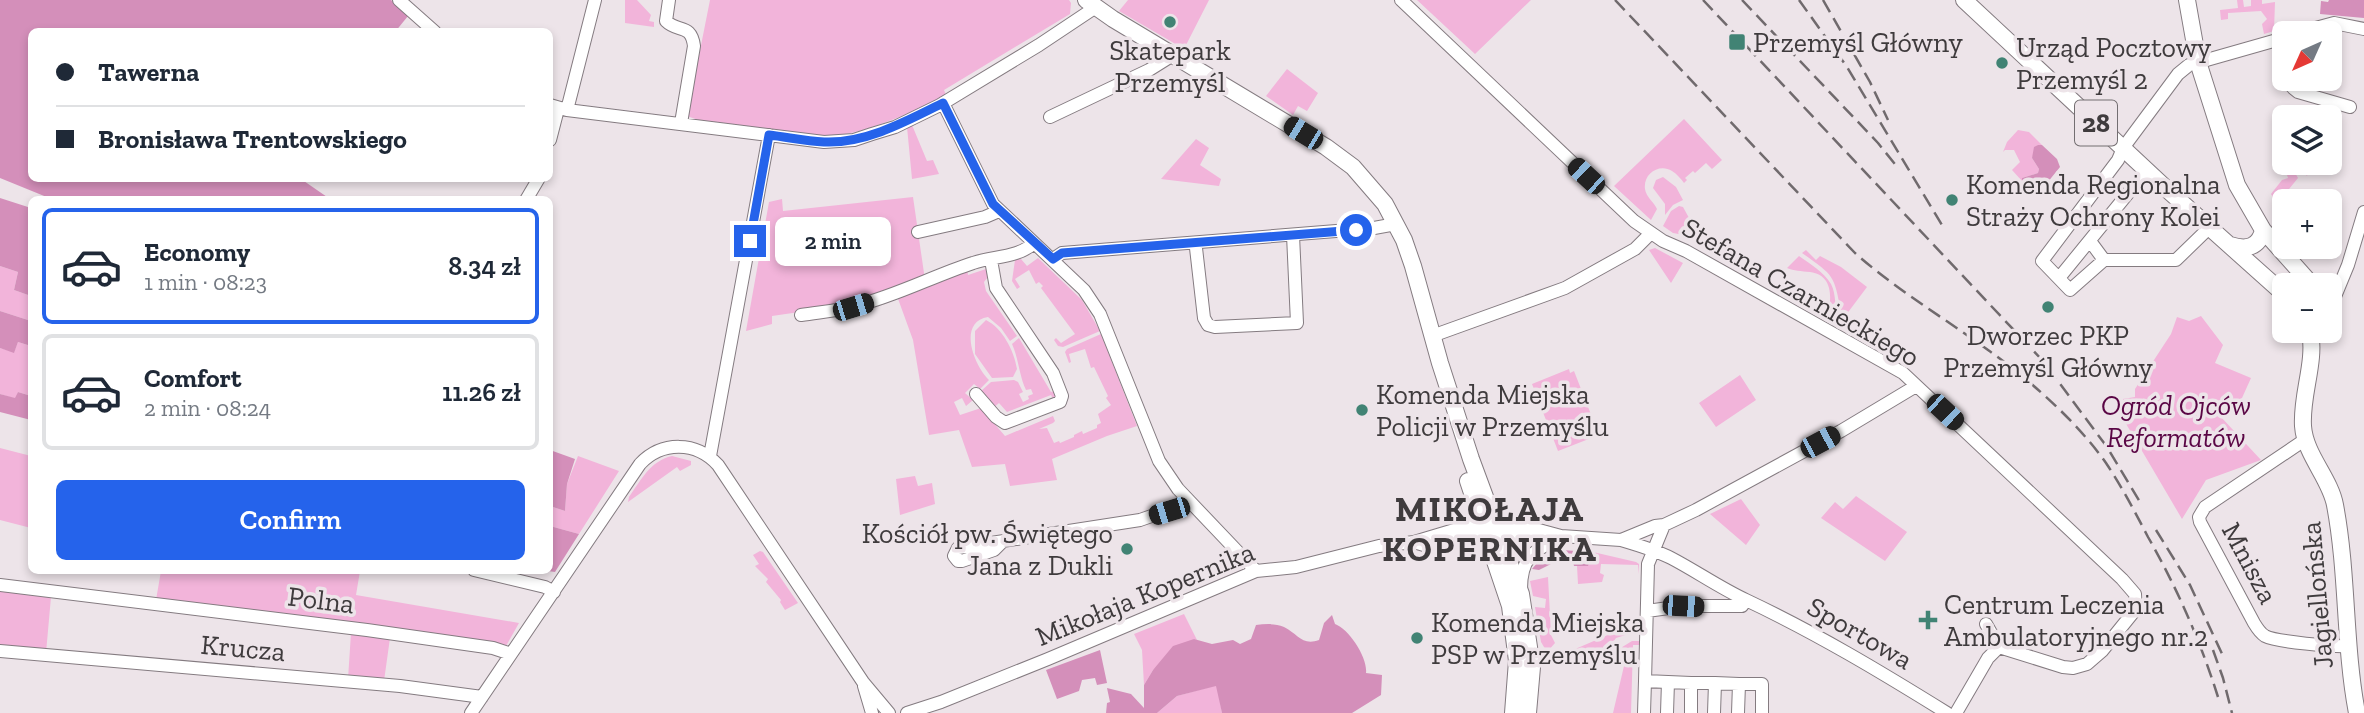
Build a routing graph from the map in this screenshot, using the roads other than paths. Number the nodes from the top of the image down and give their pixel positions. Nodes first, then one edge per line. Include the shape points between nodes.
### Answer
1 (399, 0) edge
2 (596, 0) edge
3 (668, 0) edge
4 (1401, 0) edge
5 (1964, 0) edge
6 (2187, 0) edge
7 (1091, 4) edge
8 (2342, 25) edge
9 (430, 28) edge
10 (2364, 29) edge
11 (2272, 41) edge
12 (1173, 55) junction
13 (2198, 62) junction
14 (2297, 91) edge
15 (943, 103) junction
16 (2350, 107) dead end
17 (558, 108) edge
18 (1050, 117) dead end
19 (681, 123) junction
20 (553, 128) edge
21 (769, 135) junction
22 (2123, 148) junction
23 (2147, 170) junction
24 (999, 211) junction
25 (2364, 212) edge
26 (1396, 224) junction
27 (2210, 227) junction
28 (2263, 230) junction
29 (918, 232) dead end
30 (1651, 233) junction
31 (1293, 235) junction
32 (2091, 241) junction
33 (1034, 243) junction
34 (1194, 243) junction
35 (2230, 245) junction
36 (1053, 259) junction
37 (991, 260) junction
38 (2104, 260) junction
39 (2301, 273) edge
40 (2059, 278) junction
41 (2342, 281) edge
42 (2272, 283) edge
43 (801, 315) dead end
44 (1432, 336) junction
45 (2313, 343) edge
46 (1440, 363) junction
47 (1916, 386) junction
48 (976, 394) dead end
49 (2306, 439) junction
50 (710, 456) junction
51 (1475, 502) junction
52 (1189, 503) junction
53 (1664, 525) junction
54 (1459, 527) junction
55 (1490, 528) junction
56 (1561, 536) junction
57 (1621, 540) junction
58 (1463, 541) junction
59 (1001, 542) dead end
60 (1414, 542) junction
61 (1653, 550) junction
62 (1493, 552) junction
63 (1255, 571) junction
64 (491, 574) edge
65 (0, 585) edge
66 (554, 592) junction
67 (1521, 594) junction
68 (1746, 600) junction
69 (1647, 611) junction
70 (1986, 624) dead end
71 (2349, 646) junction
72 (1999, 647) junction
73 (0, 651) edge
74 (511, 654) junction
75 (1645, 681) junction
76 (863, 682) junction
77 (1668, 682) junction
78 (1691, 683) junction
79 (1715, 683) junction
80 (1738, 684) junction
81 (2358, 694) edge
82 (482, 697) junction
83 (941, 702) junction
84 (2361, 712) edge
85 (471, 713) edge
86 (872, 713) edge
87 (888, 713) edge
88 (907, 713) edge
89 (924, 713) edge
90 (1513, 713) edge
91 (1528, 713) edge
92 (1644, 713) edge
93 (1667, 713) edge
94 (1691, 713) edge
95 (1714, 713) edge
96 (1738, 713) edge
97 (1762, 713) edge
98 (1947, 713) edge
99 (1956, 713) edge

1 - 9 street
2 - 17 street
3 - 19 street via 666,21 689,31 694,46
4 - 30 street, Stefana Czarnieckiego
5 - 22 main road, 28
6 - 13 main road
7 - 12 main road
7 - 15 street via 1039,45
8 - 10 street
11 - 13 street
12 - 18 street
12 - 26 main road via 1353,166
13 - 22 street via 2178,74
13 - 28 main road via 2237,185
14 - 16 street
15 - 21 street via 895,127 854,140 824,142
15 - 24 street
17 - 19 street
17 - 20 street
19 - 21 street
21 - 50 street
22 - 23 main road, 28
22 - 40 street via 2042,261
23 - 27 main road, 28
23 - 32 street
24 - 29 street
24 - 33 street
25 - 41 street
26 - 31 street
26 - 44 main road
27 - 35 main road, 28
27 - 38 street via 2176,260
28 - 35 main road via 2252,247
28 - 39 main road
30 - 44 street via 1634,249 1565,288
30 - 47 street, Stefana Czarnieckiego via 1903,373
31 - 34 street
31 - 34 street via 1297,323 1208,325
32 - 38 street
32 - 40 street
33 - 36 street
33 - 37 street
34 - 36 street via 1062,253
35 - 42 main road, 28
36 - 52 street via 1100,314 1159,461
37 - 43 street via 853,307
37 - 48 street via 996,288 1053,373 1062,399 1005,423
38 - 40 street via 2070,290
44 - 46 main road
45 - 49 main road, Jagiellońska via 2304,417
46 - 51 main road via 1451,422
46 - 55 main road
47 - 53 street, Mikołaja Kopernika
47 - 72 street, Stefana Czarnieckiego via 2135,594 2134,614 2102,651 2083,665 2063,667
49 - 71 main road, Jagiellońska via 2334,502
49 - 71 street, Mnisza via 2204,507 2200,522 2261,633
50 - 66 street via 676,446 653,452 640,464
50 - 76 street
51 - 54 street
51 - 55 main road
52 - 59 street via 1140,520
52 - 63 street
53 - 57 street, Mikołaja Kopernika
53 - 61 street
54 - 55 street, Mikołaja Kopernika
54 - 60 street, Mikołaja Kopernika
55 - 56 street, Mikołaja Kopernika via 1524,538
55 - 58 street, Mikołaja Kopernika
55 - 62 main road
55 - 67 main road
56 - 57 street, Mikołaja Kopernika
56 - 67 street via 1527,559 1522,567
57 - 61 street, Sportowa
58 - 60 street, Mikołaja Kopernika via 1427,546
58 - 62 street, Mikołaja Kopernika
60 - 63 street, Mikołaja Kopernika
61 - 68 street, Sportowa
61 - 69 street via 1648,564
62 - 90 main road via 1516,639
63 - 83 street, Mikołaja Kopernika
64 - 66 street
65 - 74 street, Polna via 367,630
66 - 74 street
67 - 91 main road via 1532,667
68 - 69 street via 1731,608 1683,606
68 - 98 street, Sportowa via 1870,665
69 - 75 street
70 - 72 street
71 - 81 main road, Jagiellońska
72 - 99 street
73 - 82 street, Krucza
74 - 82 street
75 - 77 street
75 - 92 street
76 - 86 street
76 - 87 street
77 - 78 street
77 - 93 street
78 - 79 street
78 - 94 street
79 - 80 street
79 - 95 street
80 - 96 street
80 - 97 street via 1762,684
81 - 84 main road, Jagiellońska
82 - 85 street
83 - 88 street, Mikołaja Kopernika
83 - 89 street, Mikołaja Kopernika

